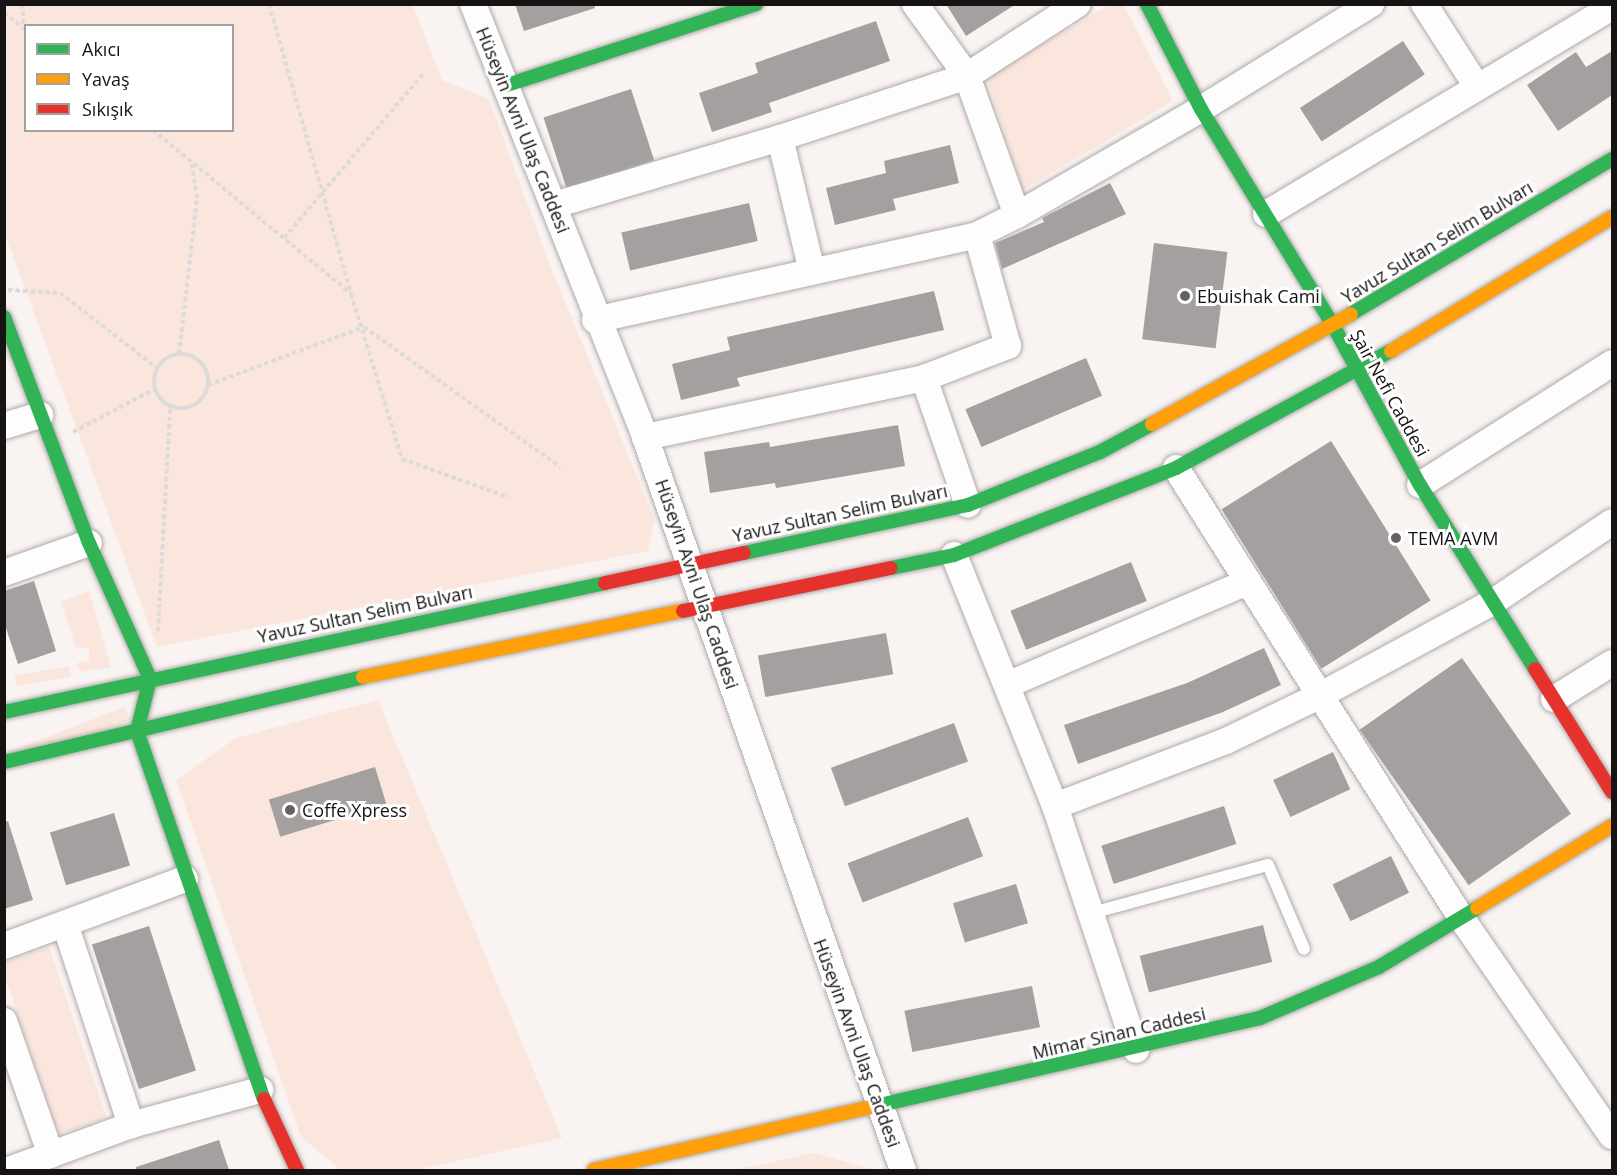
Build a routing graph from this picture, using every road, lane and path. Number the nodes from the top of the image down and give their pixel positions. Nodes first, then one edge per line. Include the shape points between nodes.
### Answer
1 (22, 4) edge
2 (269, 4) edge
3 (473, 4) edge
4 (756, 4) edge
5 (915, 4) edge
6 (1078, 4) edge
7 (1147, 4) edge
8 (1371, 4) edge
9 (1424, 4) edge
10 (1612, 7) edge
11 (4, 13) edge
12 (24, 24) edge
13 (24, 28) edge
14 (425, 72) dead end
15 (967, 76) junction
16 (507, 85) junction
17 (1476, 85) junction
18 (1201, 109) junction
19 (156, 132) edge
20 (780, 138) junction
21 (1612, 159) edge
22 (191, 160) junction
23 (322, 193) junction
24 (554, 205) junction
25 (1266, 214) junction
26 (1017, 215) junction
27 (1612, 217) edge
28 (977, 235) junction
29 (284, 238) junction
30 (812, 271) junction
31 (4, 290) edge
32 (351, 294) junction
33 (4, 317) edge
34 (595, 320) junction
35 (1333, 325) junction
36 (364, 327) junction
37 (179, 354) junction
38 (1612, 363) edge
39 (157, 368) junction
40 (1355, 372) junction
41 (924, 378) junction
42 (208, 385) junction
43 (155, 389) junction
44 (170, 407) junction
45 (40, 415) junction
46 (4, 426) edge
47 (645, 437) junction
48 (52, 444) junction
49 (560, 467) dead end
50 (1176, 468) junction
51 (1420, 485) junction
52 (508, 497) dead end
53 (968, 505) junction
54 (1612, 522) edge
55 (89, 543) junction
56 (954, 555) junction
57 (691, 562) junction
58 (4, 573) edge
59 (1245, 583) junction
60 (1493, 602) junction
61 (706, 610) junction
62 (158, 635) dead end
63 (1612, 663) edge
64 (150, 679) junction
65 (1007, 685) junction
66 (1319, 696) junction
67 (1554, 699) junction
68 (4, 712) edge
69 (137, 732) junction
70 (4, 762) edge
71 (1612, 792) edge
72 (1055, 806) junction
73 (1612, 826) edge
74 (185, 879) junction
75 (1092, 913) junction
76 (1460, 916) junction
77 (65, 924) junction
78 (4, 946) edge
79 (1304, 949) dead end
80 (4, 1021) edge
81 (1136, 1050) junction
82 (260, 1090) junction
83 (878, 1105) junction
84 (131, 1125) junction
85 (1612, 1136) edge
86 (51, 1155) junction
87 (9, 1170) edge
88 (297, 1170) edge
89 (594, 1170) edge
90 (903, 1170) edge

1 - 12 path
2 - 23 path
3 - 16 street, Hüseyin Avni Ulaş Caddesi
4 - 16 main road
5 - 15 street
6 - 15 street
7 - 18 main road, Şair Nefi Caddesi
8 - 18 street
9 - 17 street
10 - 17 street
11 - 13 path
14 - 23 path
15 - 20 street
15 - 26 street
16 - 24 street, Hüseyin Avni Ulaş Caddesi
17 - 25 street
18 - 25 main road, Şair Nefi Caddesi
18 - 26 street
19 - 22 path
20 - 24 street
20 - 30 street
21 - 35 main road, Yavuz Sultan Selim Bulvarı
22 - 29 path
22 - 37 path via 197,198
23 - 29 path
23 - 32 path
24 - 34 street, Hüseyin Avni Ulaş Caddesi
25 - 35 main road, Şair Nefi Caddesi
26 - 28 street
27 - 40 main road
28 - 30 street
28 - 41 street via 1008,346
29 - 32 path
30 - 34 street
31 - 39 path via 60,293
32 - 36 path
33 - 45 main road
34 - 47 street, Hüseyin Avni Ulaş Caddesi
35 - 40 main road, Şair Nefi Caddesi
35 - 53 main road, Yavuz Sultan Selim Bulvarı via 1100,452
36 - 42 path
36 - 49 path
36 - 52 path via 402,459
37 - 39 path
37 - 42 path via 202,364
38 - 51 street
39 - 43 path
40 - 50 main road
40 - 51 main road, Şair Nefi Caddesi
41 - 47 street
41 - 53 street
42 - 44 path via 197,404
43 - 44 path
43 - 48 path
44 - 62 path
45 - 46 street
45 - 48 main road
47 - 57 street, Hüseyin Avni Ulaş Caddesi
48 - 55 main road
50 - 56 main road
50 - 59 street
51 - 60 main road, Şair Nefi Caddesi
53 - 57 main road, Yavuz Sultan Selim Bulvarı
54 - 60 street
55 - 58 street
55 - 64 main road
56 - 61 main road
56 - 65 street
57 - 61 street, Hüseyin Avni Ulaş Caddesi
57 - 64 main road, Yavuz Sultan Selim Bulvarı
59 - 65 street
59 - 66 street
60 - 66 street
60 - 67 main road, Şair Nefi Caddesi
61 - 69 main road via 346,681
61 - 83 street, Hüseyin Avni Ulaş Caddesi
63 - 67 street
64 - 68 main road, Yavuz Sultan Selim Bulvarı
64 - 69 main road
65 - 72 street
66 - 72 street via 1226,741
66 - 76 street
67 - 71 main road, Şair Nefi Caddesi
69 - 70 main road
69 - 74 main road
72 - 75 street
73 - 76 main road, Mimar Sinan Caddesi
74 - 77 street
74 - 82 main road
75 - 79 lane via 1268,865
75 - 81 street
76 - 81 main road, Mimar Sinan Caddesi via 1379,967 1260,1018
76 - 85 street
77 - 78 street
77 - 84 street
80 - 86 street
81 - 83 main road, Mimar Sinan Caddesi
82 - 84 street
82 - 88 main road
83 - 89 main road, Mimar Sinan Caddesi
83 - 90 street, Hüseyin Avni Ulaş Caddesi
84 - 86 street
86 - 87 street

